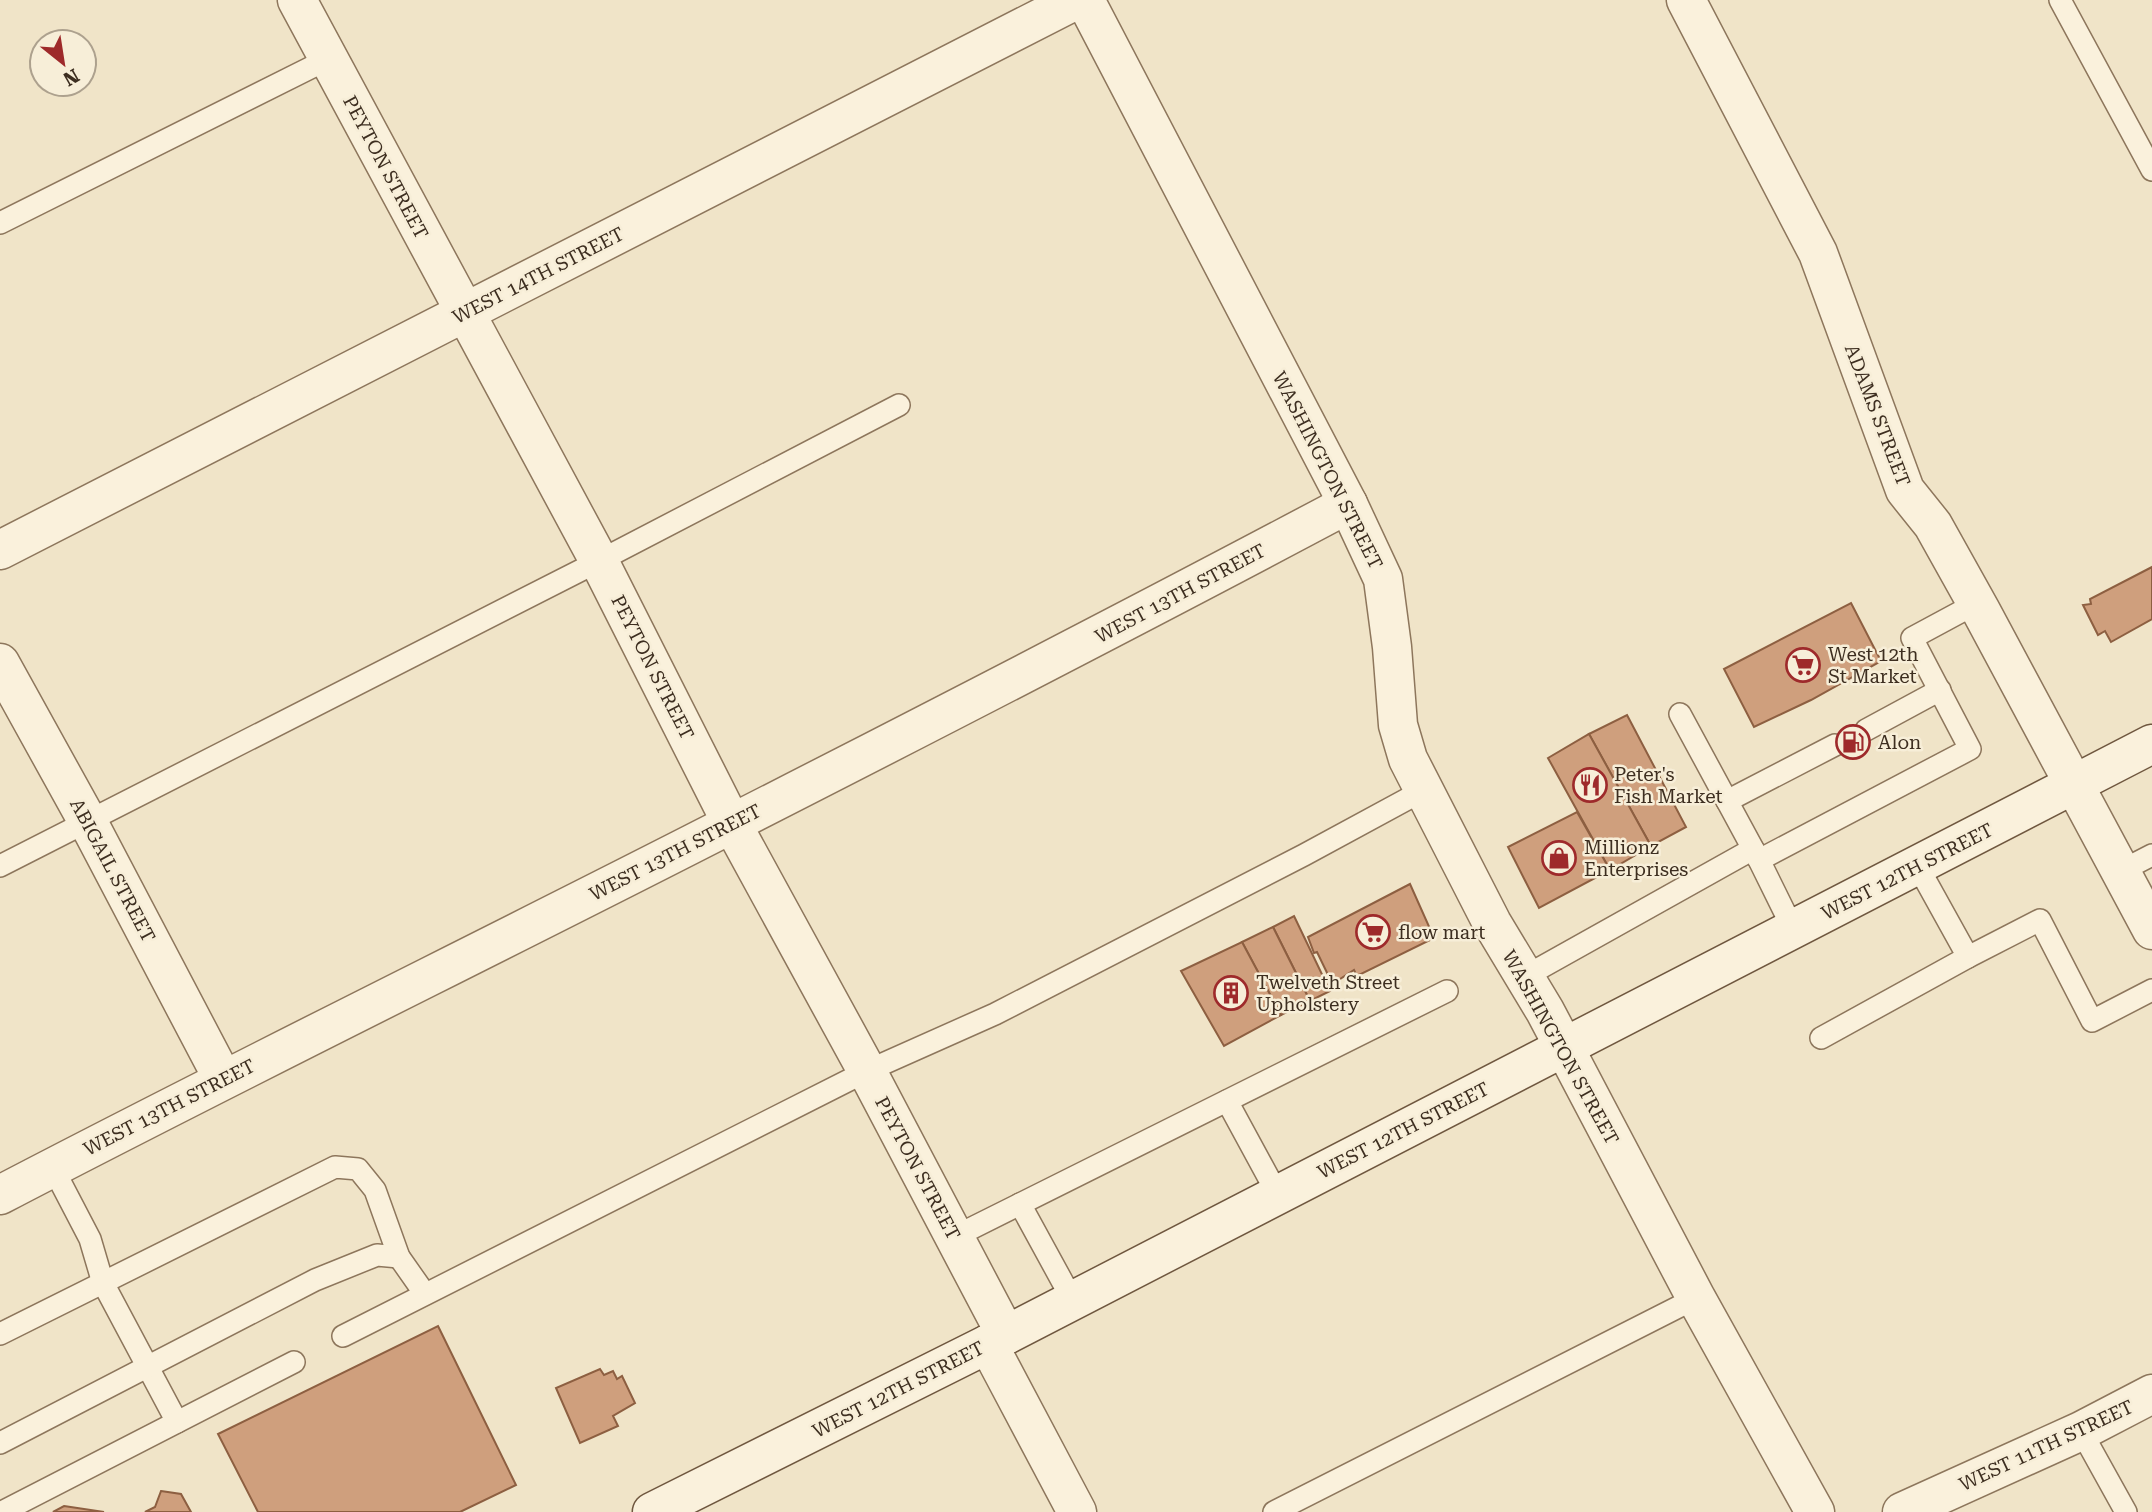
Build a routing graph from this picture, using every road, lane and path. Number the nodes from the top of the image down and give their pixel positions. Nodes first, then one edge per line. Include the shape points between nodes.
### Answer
1 (298, 0) edge
2 (1076, 0) edge
3 (1085, 0) edge
4 (1686, 0) edge
5 (2062, 1) edge
6 (328, 59) junction
7 (2152, 170) edge
8 (0, 223) edge
9 (465, 312) junction
10 (899, 405) dead end
11 (1348, 504) junction
12 (0, 551) edge
13 (599, 561) junction
14 (1976, 603) junction
15 (0, 663) edge
16 (1940, 690) junction
17 (1680, 714) dead end
18 (1866, 730) dead end
19 (2152, 744) edge
20 (1835, 745) dead end
21 (2074, 785) junction
22 (1424, 790) junction
23 (1727, 801) junction
24 (88, 822) junction
25 (732, 824) junction
26 (1756, 855) junction
27 (2136, 863) edge
28 (1917, 865) junction
29 (0, 866) edge
30 (1793, 929) junction
31 (2152, 930) edge
32 (1968, 957) junction
33 (1524, 976) junction
34 (2152, 990) edge
35 (1447, 991) dead end
36 (1821, 1038) dead end
37 (1564, 1047) junction
38 (867, 1071) junction
39 (223, 1079) junction
40 (1227, 1101) junction
41 (53, 1168) junction
42 (0, 1195) edge
43 (1278, 1195) junction
44 (1020, 1204) junction
45 (954, 1237) junction
46 (399, 1257) junction
47 (103, 1283) junction
48 (425, 1294) junction
49 (1696, 1298) junction
50 (1073, 1301) junction
51 (0, 1334) edge
52 (344, 1336) dead end
53 (997, 1340) junction
54 (294, 1362) dead end
55 (147, 1367) junction
56 (2152, 1394) edge
57 (177, 1422) junction
58 (2081, 1431) junction
59 (0, 1443) edge
60 (2, 1512) edge
61 (652, 1512) edge
62 (1077, 1512) edge
63 (1273, 1512) edge
64 (1815, 1512) edge
65 (1902, 1512) edge
66 (2126, 1512) edge

1 - 6 street, PEYTON STREET
2 - 9 street, WEST 14TH STREET
3 - 11 street, WASHINGTON STREET
4 - 14 street, ADAMS STREET via 1818,253 1905,490 1933,525
5 - 7 lane
6 - 8 lane
6 - 9 street, PEYTON STREET
9 - 12 street, WEST 14TH STREET
9 - 13 street, PEYTON STREET
10 - 13 lane
11 - 22 street, WASHINGTON STREET via 1383,579 1398,725
11 - 25 street, WEST 13TH STREET
13 - 24 lane
13 - 25 street, PEYTON STREET
14 - 16 lane via 1912,638
14 - 21 street, ADAMS STREET
15 - 24 street, ABIGAIL STREET
16 - 18 lane
16 - 26 lane via 1970,749
17 - 23 lane
19 - 21 street, WEST 12TH STREET
20 - 23 lane
21 - 27 street, ADAMS STREET
21 - 28 street, WEST 12TH STREET
22 - 33 street, WASHINGTON STREET
22 - 38 lane via 995,1014
23 - 26 lane
24 - 29 lane
24 - 39 street, ABIGAIL STREET
25 - 38 street, PEYTON STREET
25 - 39 street, WEST 13TH STREET
26 - 30 lane
26 - 33 lane
27 - 31 street, ADAMS STREET
28 - 30 street, WEST 12TH STREET
28 - 32 lane
30 - 37 street, WEST 12TH STREET
32 - 34 lane via 2040,920 2092,1021
32 - 36 lane
33 - 37 street, WASHINGTON STREET
35 - 40 lane
37 - 43 street, WEST 12TH STREET
37 - 49 street, WASHINGTON STREET
38 - 45 street, PEYTON STREET
38 - 48 lane
39 - 41 street, WEST 13TH STREET
40 - 43 lane
40 - 44 lane
41 - 42 street, WEST 13TH STREET
41 - 47 lane via 90,1239
43 - 50 street, WEST 12TH STREET
44 - 45 lane
44 - 50 lane
45 - 53 street, PEYTON STREET
46 - 47 lane via 375,1190 358,1169 335,1167
46 - 48 lane
46 - 55 lane via 377,1255 315,1280
47 - 51 lane
47 - 55 lane
48 - 52 lane
49 - 63 lane
49 - 64 street, WASHINGTON STREET
50 - 53 street, WEST 12TH STREET
53 - 61 street, WEST 12TH STREET
53 - 62 street, PEYTON STREET
54 - 57 lane
55 - 57 lane
55 - 59 lane
56 - 58 street, WEST 11TH STREET
57 - 60 lane
58 - 65 street, WEST 11TH STREET
58 - 66 lane

